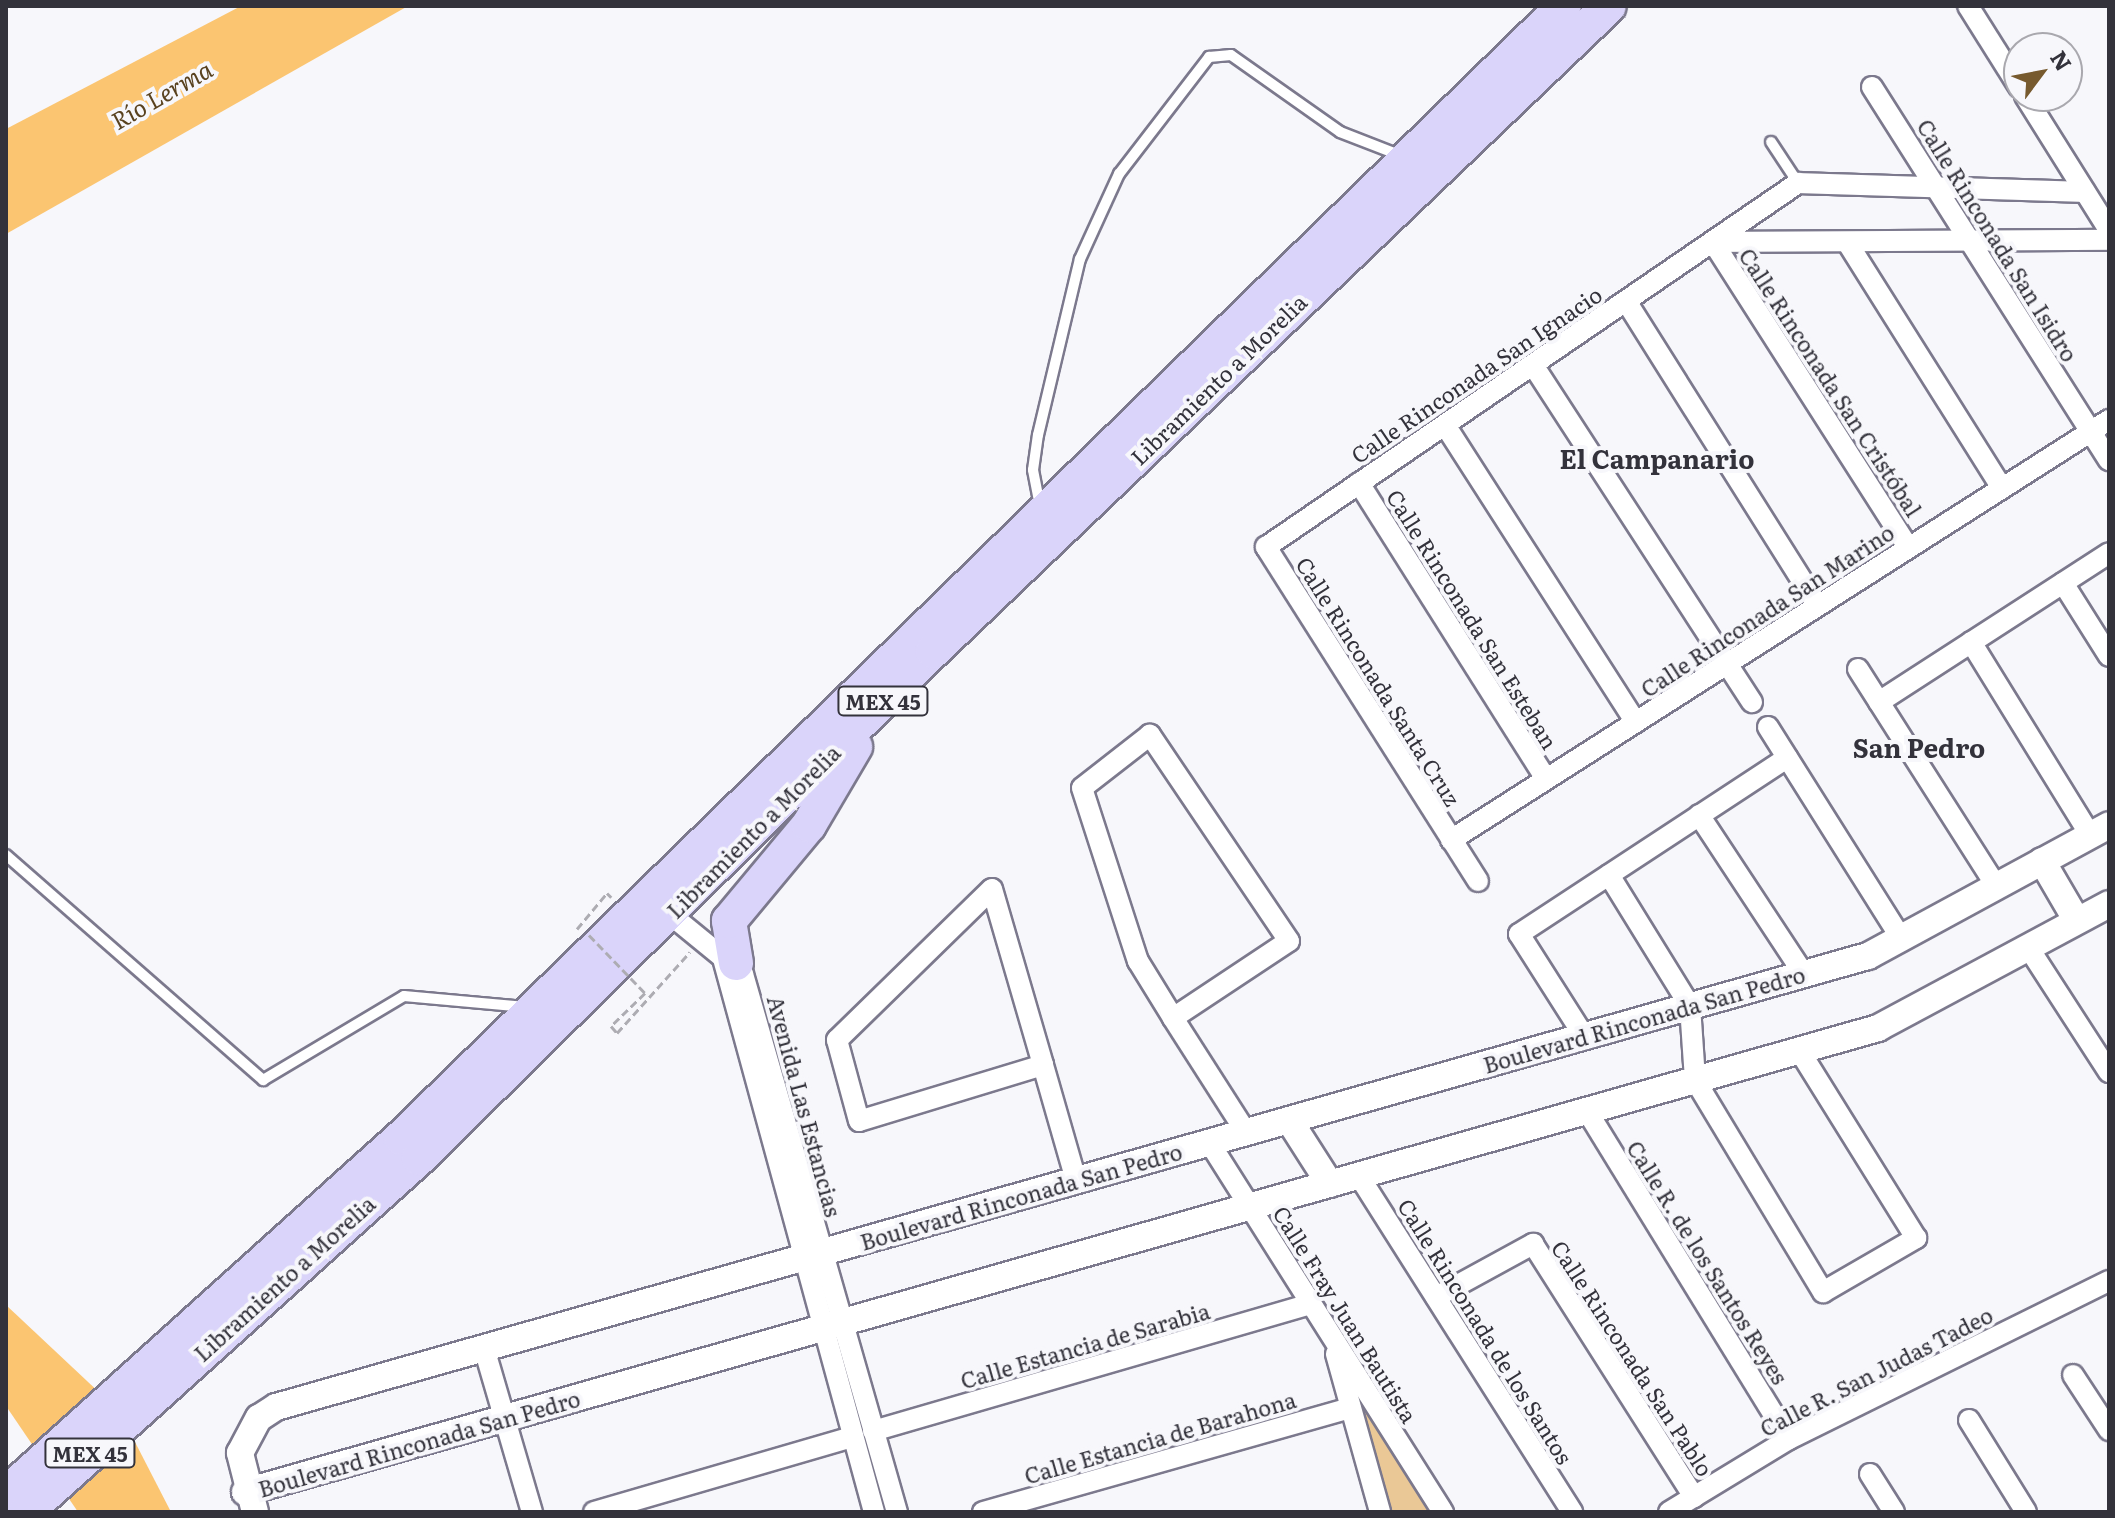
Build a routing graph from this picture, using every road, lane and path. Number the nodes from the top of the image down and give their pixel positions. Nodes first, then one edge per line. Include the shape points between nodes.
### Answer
1 (1564, 6) edge
2 (1609, 6) edge
3 (1968, 6) edge
4 (2003, 62) edge
5 (1872, 87) dead end
6 (2035, 112) edge
7 (1771, 142) dead end
8 (1407, 158) junction
9 (1798, 183) junction
10 (1937, 189) junction
11 (2085, 192) junction
12 (2109, 230) edge
13 (2109, 240) edge
14 (1970, 241) junction
15 (1713, 242) junction
16 (1847, 242) junction
17 (1626, 301) junction
18 (1533, 365) junction
19 (2109, 420) edge
20 (1445, 425) junction
21 (2091, 431) junction
22 (2109, 460) edge
23 (1359, 483) junction
24 (2002, 488) junction
25 (1041, 512) junction
26 (1266, 547) joint
27 (1909, 548) junction
28 (2109, 553) edge
29 (2063, 583) junction
30 (1818, 606) junction
31 (1971, 642) junction
32 (2109, 656) edge
33 (1727, 664) junction
34 (1858, 669) dead end
35 (883, 701) junction
36 (1752, 702) dead end
37 (1879, 702) junction
38 (1636, 722) junction
39 (1768, 727) dead end
40 (1787, 758) junction
41 (1546, 779) junction
42 (1699, 815) junction
43 (2100, 830) edge
44 (1451, 840) junction
45 (6, 855) edge
46 (2042, 861) junction
47 (1609, 875) junction
48 (1478, 881) dead end
49 (1996, 886) junction
50 (2109, 904) edge
51 (671, 915) junction
52 (2077, 921) junction
53 (589, 935) dead end
54 (703, 937) junction
55 (1901, 938) junction
56 (2028, 947) junction
57 (728, 957) junction
58 (1804, 974) junction
59 (1690, 1006) junction
60 (534, 1008) junction
61 (1173, 1018) junction
62 (1584, 1036) junction
63 (1799, 1050) junction
64 (1043, 1065) junction
65 (2109, 1072) edge
66 (1695, 1080) junction
67 (1587, 1111) junction
68 (1289, 1120) junction
69 (1246, 1132) junction
70 (1209, 1142) junction
71 (1359, 1176) junction
72 (1076, 1180) junction
73 (1330, 1184) junction
74 (1249, 1207) junction
75 (810, 1255) junction
76 (2109, 1281) edge
77 (1436, 1297) junction
78 (1311, 1304) junction
79 (830, 1326) junction
80 (1330, 1334) junction
81 (484, 1348) junction
82 (2073, 1375) dead end
83 (146, 1385) junction
84 (1351, 1408) junction
85 (505, 1419) junction
86 (1969, 1420) dead end
87 (2109, 1430) edge
88 (873, 1431) junction
89 (852, 1437) junction
90 (1789, 1439) junction
91 (1870, 1474) dead end
92 (6, 1494) edge
93 (1694, 1497) junction
94 (250, 1502) edge
95 (26, 1512) edge
96 (532, 1512) edge
97 (594, 1512) edge
98 (874, 1512) edge
99 (897, 1512) edge
100 (983, 1512) edge
101 (1380, 1512) edge
102 (1443, 1512) edge
103 (1572, 1512) edge
104 (1669, 1512) edge
105 (1894, 1512) edge
106 (2026, 1512) edge

1 - 8 highway, Libramiento a Morelia / MEX 45
2 - 35 highway, Libramiento a Morelia / MEX 45
3 - 4 street
5 - 10 street, Calle Rinconada San Isidro
6 - 11 street
7 - 9 lane
8 - 25 highway, Libramiento a Morelia / MEX 45
8 - 25 lane via 1340,132 1231,55 1209,57 1119,174 1080,259 1038,435 1033,470
9 - 10 street
9 - 15 street, Calle Rinconada San Ignacio
10 - 11 street
10 - 14 street, Calle Rinconada San Isidro
11 - 12 street
13 - 14 street
14 - 16 street
14 - 21 street, Calle Rinconada San Isidro
15 - 16 street
15 - 17 street, Calle Rinconada San Ignacio
15 - 27 street, Calle Rinconada San Cristóbal
16 - 24 street
17 - 18 street, Calle Rinconada San Ignacio
17 - 30 street
18 - 20 street, Calle Rinconada San Ignacio
18 - 33 street
19 - 21 street, Calle Rinconada San Marino
20 - 23 street, Calle Rinconada San Ignacio
20 - 38 street
21 - 22 street, Calle Rinconada San Isidro
21 - 24 street, Calle Rinconada San Marino
23 - 26 street, Calle Rinconada San Ignacio
23 - 41 street, Calle Rinconada San Esteban
24 - 27 street, Calle Rinconada San Marino
25 - 60 highway, Libramiento a Morelia / MEX 45
26 - 44 street, Calle Rinconada Santa Cruz
27 - 30 street, Calle Rinconada San Marino
28 - 29 street
29 - 31 street
29 - 32 street
30 - 33 street, Calle Rinconada San Marino
31 - 37 street
31 - 43 street
33 - 36 street
33 - 38 street, Calle Rinconada San Marino
34 - 37 street
35 - 51 highway, Libramiento a Morelia / MEX 45
35 - 57 highway via 809,825 729,921
37 - 49 street
38 - 41 street, Calle Rinconada San Marino
39 - 40 street
40 - 42 street
40 - 55 street
41 - 44 street, Calle Rinconada San Marino
42 - 47 street
42 - 58 street
43 - 46 street, Boulevard Rinconada San Pedro
44 - 48 street, Calle Rinconada Santa Cruz
45 - 60 lane via 263,1080 404,996
46 - 49 street, Boulevard Rinconada San Pedro
46 - 52 street
47 - 59 street
47 - 62 street via 1519,934
49 - 55 street, Boulevard Rinconada San Pedro
50 - 52 street, Boulevard Rinconada San Pedro
51 - 54 street
51 - 83 highway, Libramiento a Morelia / MEX 45 via 419,1158
52 - 56 street, Boulevard Rinconada San Pedro
53 - 54 path, bridge via 645,993 611,1026 617,1033
54 - 57 street
55 - 58 street, Boulevard Rinconada San Pedro
56 - 63 street, Boulevard Rinconada San Pedro via 1878,1028
56 - 65 street
57 - 75 street, Avenida Las Estancias
58 - 59 street, Boulevard Rinconada San Pedro
59 - 62 street, Boulevard Rinconada San Pedro
59 - 66 street
60 - 83 highway, Libramiento a Morelia / MEX 45
61 - 61 street via 1138,961 1082,788 1150,735 1289,941
61 - 69 street
62 - 68 street, Boulevard Rinconada San Pedro
63 - 66 street, Boulevard Rinconada San Pedro
63 - 66 street via 1916,1238 1823,1292
64 - 64 street via 992,889 837,1040 859,1121
64 - 72 street
66 - 67 street, Boulevard Rinconada San Pedro
67 - 71 street, Boulevard Rinconada San Pedro
67 - 90 street, Calle R. de los Santos Reyes
68 - 69 street, Boulevard Rinconada San Pedro
68 - 73 street
69 - 70 street, Boulevard Rinconada San Pedro
70 - 72 street, Boulevard Rinconada San Pedro
70 - 74 street, Calle Fray Juan Bautista
71 - 73 street, Boulevard Rinconada San Pedro
71 - 77 street, Calle Rinconada de los Santos
72 - 75 street, Boulevard Rinconada San Pedro
73 - 74 street, Boulevard Rinconada San Pedro
74 - 78 street, Calle Fray Juan Bautista
74 - 79 street, Boulevard Rinconada San Pedro
75 - 79 street, Avenida Las Estancias
75 - 81 street, Boulevard Rinconada San Pedro
76 - 90 street, Calle R. San Judas Tadeo
77 - 93 street, Calle Rinconada San Pablo via 1533,1244
77 - 103 street, Calle Rinconada de los Santos
78 - 80 street, Calle Fray Juan Bautista
78 - 88 street, Calle Estancia de Sarabia
79 - 85 street, Boulevard Rinconada San Pedro
79 - 88 street, Avenida Las Estancias
79 - 89 street, Avenida Las Estancias
80 - 84 street
80 - 102 street, Calle Fray Juan Bautista
81 - 85 street
81 - 94 street, Boulevard Rinconada San Pedro via 276,1407 246,1434 239,1463
82 - 87 street
83 - 92 highway, Libramiento a Morelia / MEX 45
83 - 95 highway, Libramiento a Morelia / MEX 45
84 - 100 street, Calle Estancia de Barahona
84 - 101 street
85 - 94 street, Boulevard Rinconada San Pedro
85 - 96 street
86 - 106 street
88 - 99 street, Avenida Las Estancias
89 - 97 street
89 - 98 street, Avenida Las Estancias
90 - 93 street, Calle R. San Judas Tadeo
91 - 105 street
93 - 104 street, Calle R. San Judas Tadeo

